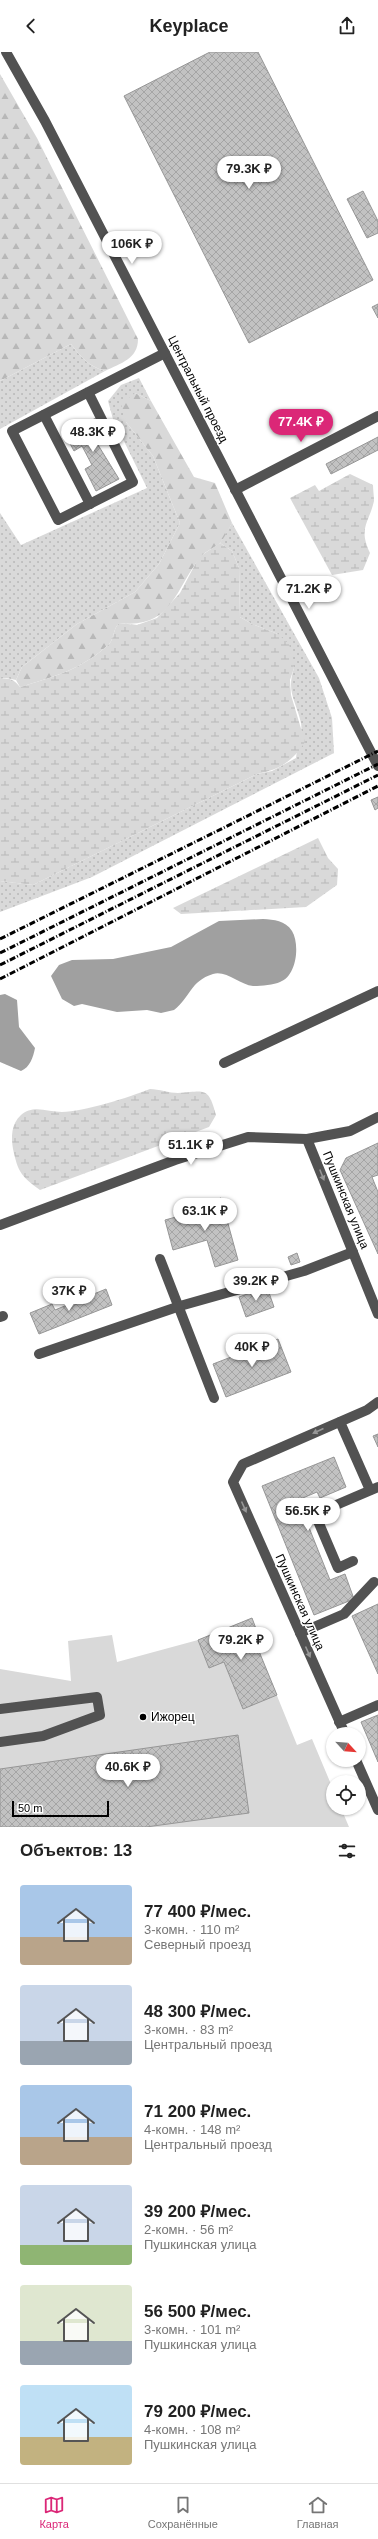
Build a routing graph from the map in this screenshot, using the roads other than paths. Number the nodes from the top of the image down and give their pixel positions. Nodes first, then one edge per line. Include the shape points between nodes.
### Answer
1 (6, 52) edge
2 (165, 352) junction
3 (88, 392) junction
4 (44, 415) junction
5 (378, 416) edge
6 (235, 490) junction
7 (90, 504) junction
8 (378, 766) edge
9 (378, 991) edge
10 (224, 1062) dead end
11 (378, 1117) edge
12 (307, 1139) junction
13 (0, 1225) edge
14 (353, 1252) junction
15 (160, 1259) dead end
16 (180, 1306) junction
17 (378, 1314) edge
18 (40, 1354) dead end
19 (214, 1398) dead end
20 (378, 1402) edge
21 (340, 1422) junction
22 (374, 1489) edge
23 (353, 1562) dead end
24 (374, 1582) dead end
25 (300, 1633) junction
26 (378, 1705) edge
27 (0, 1709) edge
28 (340, 1722) junction
29 (342, 1727) edge
30 (0, 1742) edge
31 (359, 1767) edge
32 (378, 1810) edge

1 - 2 street, Центральный проезд via 45,121
2 - 3 street
2 - 6 street, Центральный проезд
3 - 4 street
3 - 7 street via 133,482
4 - 7 street
4 - 7 street via 12,431 54,514 58,520
5 - 6 street
6 - 8 street, Центральный проезд
9 - 10 street
11 - 12 street via 350,1131
12 - 13 street via 248,1137 175,1160
12 -> 14 street, Пушкинская улица
14 - 16 street via 304,1271
14 - 17 street, Пушкинская улица
15 - 16 street
16 - 18 street
16 - 19 street
20 - 21 street, Пушкинская улица
21 - 22 street
21 -> 25 street, Пушкинская улица via 243,1464 233,1482
22 - 23 street via 314,1514 338,1568
24 - 25 street via 344,1614
25 -> 28 street, Пушкинская улица
26 - 28 street
27 - 30 street via 97,1697 100,1715 43,1736
28 - 29 street, Пушкинская улица
31 - 32 street

